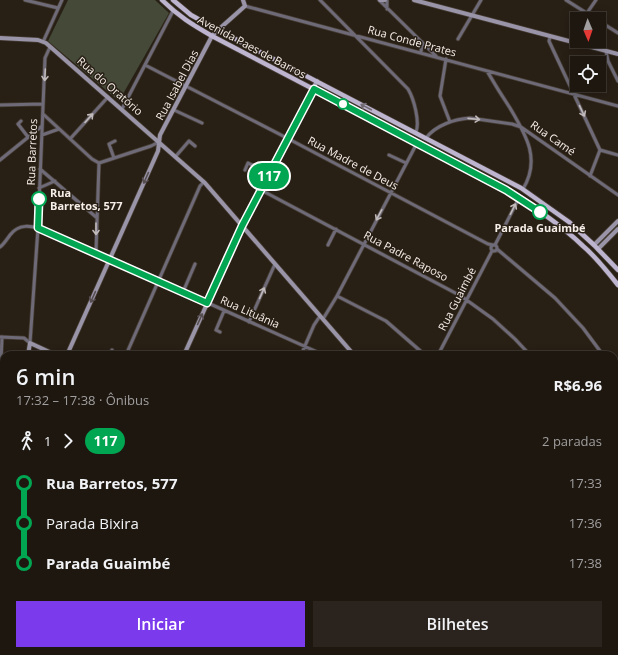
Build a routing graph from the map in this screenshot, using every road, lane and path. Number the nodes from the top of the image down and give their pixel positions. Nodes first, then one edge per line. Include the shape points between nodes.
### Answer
1 (25, 0) edge
2 (62, 0) edge
3 (162, 0) edge
4 (173, 0) edge
5 (243, 0) edge
6 (320, 0) edge
7 (380, 0) edge
8 (386, 0) edge
9 (414, 0) edge
10 (482, 0) edge
11 (566, 0) edge
12 (596, 0) edge
13 (245, 6) junction
14 (58, 8) junction
15 (387, 9) junction
16 (173, 11) junction
17 (585, 12) edge
18 (588, 12) edge
19 (472, 16) junction
20 (606, 25) edge
21 (218, 30) junction
22 (618, 33) edge
23 (212, 36) junction
24 (356, 36) junction
25 (550, 37) junction
26 (0, 38) edge
27 (458, 38) dead end
28 (43, 42) junction
29 (422, 42) junction
30 (50, 47) junction
31 (606, 51) junction
32 (421, 52) junction
33 (618, 54) edge
34 (437, 56) junction
35 (446, 59) junction
36 (145, 65) junction
37 (487, 71) junction
38 (317, 81) junction
39 (618, 81) edge
40 (186, 86) junction
41 (314, 89) junction
42 (574, 94) junction
43 (108, 97) junction
44 (43, 104) junction
45 (0, 105) edge
46 (618, 106) edge
47 (122, 109) junction
48 (174, 110) junction
49 (43, 114) junction
50 (21, 121) dead end
51 (450, 122) junction
52 (202, 123) dead end
53 (42, 125) junction
54 (521, 127) junction
55 (59, 129) junction
56 (416, 132) junction
57 (42, 135) junction
58 (28, 137) junction
59 (426, 138) junction
60 (70, 139) junction
61 (288, 139) junction
62 (115, 141) dead end
63 (159, 142) junction
64 (417, 143) junction
65 (195, 146) dead end
66 (448, 149) junction
67 (600, 150) junction
68 (389, 155) dead end
69 (618, 155) edge
70 (176, 156) junction
71 (114, 158) junction
72 (0, 160) edge
73 (99, 163) junction
74 (406, 163) junction
75 (40, 169) junction
76 (244, 170) dead end
77 (270, 174) junction
78 (590, 176) junction
79 (55, 181) junction
80 (204, 182) junction
81 (40, 188) junction
82 (523, 189) junction
83 (261, 190) junction
84 (391, 193) junction
85 (618, 195) edge
86 (519, 198) junction
87 (96, 217) junction
88 (618, 221) edge
89 (242, 226) junction
90 (38, 228) junction
91 (336, 229) junction
92 (618, 229) edge
93 (364, 244) junction
94 (328, 245) dead end
95 (594, 245) junction
96 (583, 246) junction
97 (0, 247) edge
98 (493, 248) junction
99 (598, 249) junction
100 (96, 252) junction
101 (110, 259) junction
102 (195, 264) dead end
103 (275, 264) junction
104 (618, 270) edge
105 (159, 282) junction
106 (618, 285) edge
107 (183, 292) junction
108 (337, 296) junction
109 (467, 299) junction
110 (207, 303) junction
111 (224, 311) junction
112 (322, 318) junction
113 (249, 322) junction
114 (220, 332) dead end
115 (1, 337) edge
116 (30, 343) junction
117 (305, 346) junction
118 (1, 351) edge
119 (29, 351) edge
120 (47, 351) edge
121 (69, 351) edge
122 (128, 351) edge
123 (185, 351) edge
124 (303, 351) edge
125 (316, 351) edge
126 (351, 351) edge
127 (420, 351) edge
128 (440, 351) edge
129 (526, 351) edge
130 (600, 351) edge

1 - 14 street
2 - 14 street
3 - 16 main road, Avenida Paes de Barros
4 - 21 main road, Avenida Paes de Barros via 191,15
5 - 13 main road
6 - 24 street
7 - 8 main road
7 - 15 street
8 - 15 street
9 - 19 main road
10 - 19 street
11 - 17 street
12 - 18 street
13 - 21 main road
13 - 24 street, Rua Conde Prates
14 - 28 street
15 - 29 street
16 - 23 main road, Avenida Paes de Barros
16 - 36 street
19 - 25 main road
19 - 27 street
20 - 22 street
21 - 23 main road
21 - 38 main road, Avenida Paes de Barros
23 - 40 main road, Rua Isabel Dias
23 - 41 main road, Avenida Paes de Barros
24 - 32 street, Rua Conde Prates
24 - 56 street via 411,94 415,107
25 - 31 main road
25 - 42 street via 549,41
26 - 28 main road, Rua do Oratório
28 - 30 main road, Rua do Oratório
29 - 32 street
29 - 34 street
30 - 43 main road, Rua do Oratório
30 -> 44 street, Rua Barretos via 45,58
31 - 33 main road
31 - 39 street
32 - 34 street, Rua Conde Prates
34 - 35 street, Rua Conde Prates
35 - 37 street, Rua Conde Prates
35 - 51 street via 440,96
36 - 40 street, Rua Madre de Deus
36 - 47 street
37 - 42 street, Rua Conde Prates
37 - 54 street
38 - 41 main road
56 -> 38 main road, Avenida Paes de Barros
40 - 48 main road, Rua Isabel Dias
40 - 61 street, Rua Madre de Deus
41 - 61 main road
41 - 64 main road, Avenida Paes de Barros
42 - 46 street, Rua Conde Prates
42 -> 67 street
43 - 47 main road, Rua do Oratório
60 -> 43 street
44 - 45 street
44 - 49 street, Rua Barretos
47 - 63 main road, Rua do Oratório
48 - 52 street
48 - 63 main road, Rua Isabel Dias via 160,135
49 - 53 street, Rua Barretos
49 - 55 street
50 - 58 street via 18,124
51 -> 54 street, Rua Camé via 470,118
51 - 59 street, Rua Camé via 431,132
53 - 57 street, Rua Barretos
53 - 58 street
54 - 78 street, Rua Camé
54 - 82 street via 528,144 531,165 530,177
55 - 57 street
55 - 60 street
56 - 59 main road, Avenida Paes de Barros
57 - 75 street, Rua Barretos
58 - 72 street
59 - 66 main road, Avenida Paes de Barros
60 - 73 street
61 - 77 main road
61 - 84 street, Rua Madre de Deus
62 - 71 street via 109,144
63 - 70 main road, Rua do Oratório
63 - 71 street
63 -> 101 main road, Rua Isabel Dias via 158,151
64 - 66 main road via 423,139
64 - 74 street
64 - 86 main road, Avenida Paes de Barros
65 - 70 street via 189,141
66 - 82 main road, Avenida Paes de Barros
67 - 69 street
67 - 78 street
68 - 74 street
70 - 80 main road, Rua do Oratório
71 - 73 street
73 - 87 street
74 - 84 street
75 - 79 street
75 - 81 street, Rua Barretos
76 - 77 street via 248,163
77 - 83 main road
78 - 85 street, Rua Camé
79 - 81 street
79 - 87 street
80 - 89 main road, Rua do Oratório
80 - 105 street via 200,186
81 - 90 street, Rua Barretos
82 - 95 main road, Avenida Paes de Barros via 569,222
83 - 89 main road
83 - 91 street, Rua Padre Raposo
84 -> 93 street
84 - 98 street, Rua Madre de Deus
86 - 96 main road, Avenida Paes de Barros
98 -> 86 street, Rua Guaimbé
87 -> 100 street
88 - 95 main road
89 - 103 main road, Rua do Oratório
89 - 110 main road
90 - 97 street via 23,226 16,229
90 - 100 street, Rua Lituânia
90 - 116 street, Rua Barretos
91 - 93 street, Rua Padre Raposo
91 - 94 street
92 - 99 main road
93 - 108 street
93 - 109 street, Rua Padre Raposo
95 - 99 main road, Avenida Paes de Barros
96 - 99 main road via 592,251
96 - 106 main road, Avenida Paes de Barros
98 - 109 street, Rua Guaimbé
98 - 130 street via 555,298
99 - 104 main road, Avenida Paes de Barros
100 - 101 street, Rua Lituânia
101 - 105 street, Rua Lituânia
101 -> 121 main road, Rua Isabel Dias
102 - 107 street
103 - 112 main road, Rua do Oratório
113 -> 103 street
105 - 107 street, Rua Lituânia
105 - 122 street
107 - 110 street, Rua Lituânia
108 - 112 street
108 - 127 street via 386,321
109 - 128 street, Rua Guaimbé
109 - 129 street, Rua Padre Raposo
110 - 111 street, Rua Lituânia
123 -> 110 main road
111 - 113 street, Rua Lituânia
111 - 114 street via 216,330
112 - 117 street via 317,320
112 - 126 main road, Rua do Oratório
113 - 117 street, Rua Lituânia
115 - 116 street via 24,338
115 - 118 street
116 - 119 main road, Rua Barretos
116 - 120 main road
117 - 124 street
117 - 125 street, Rua Lituânia

